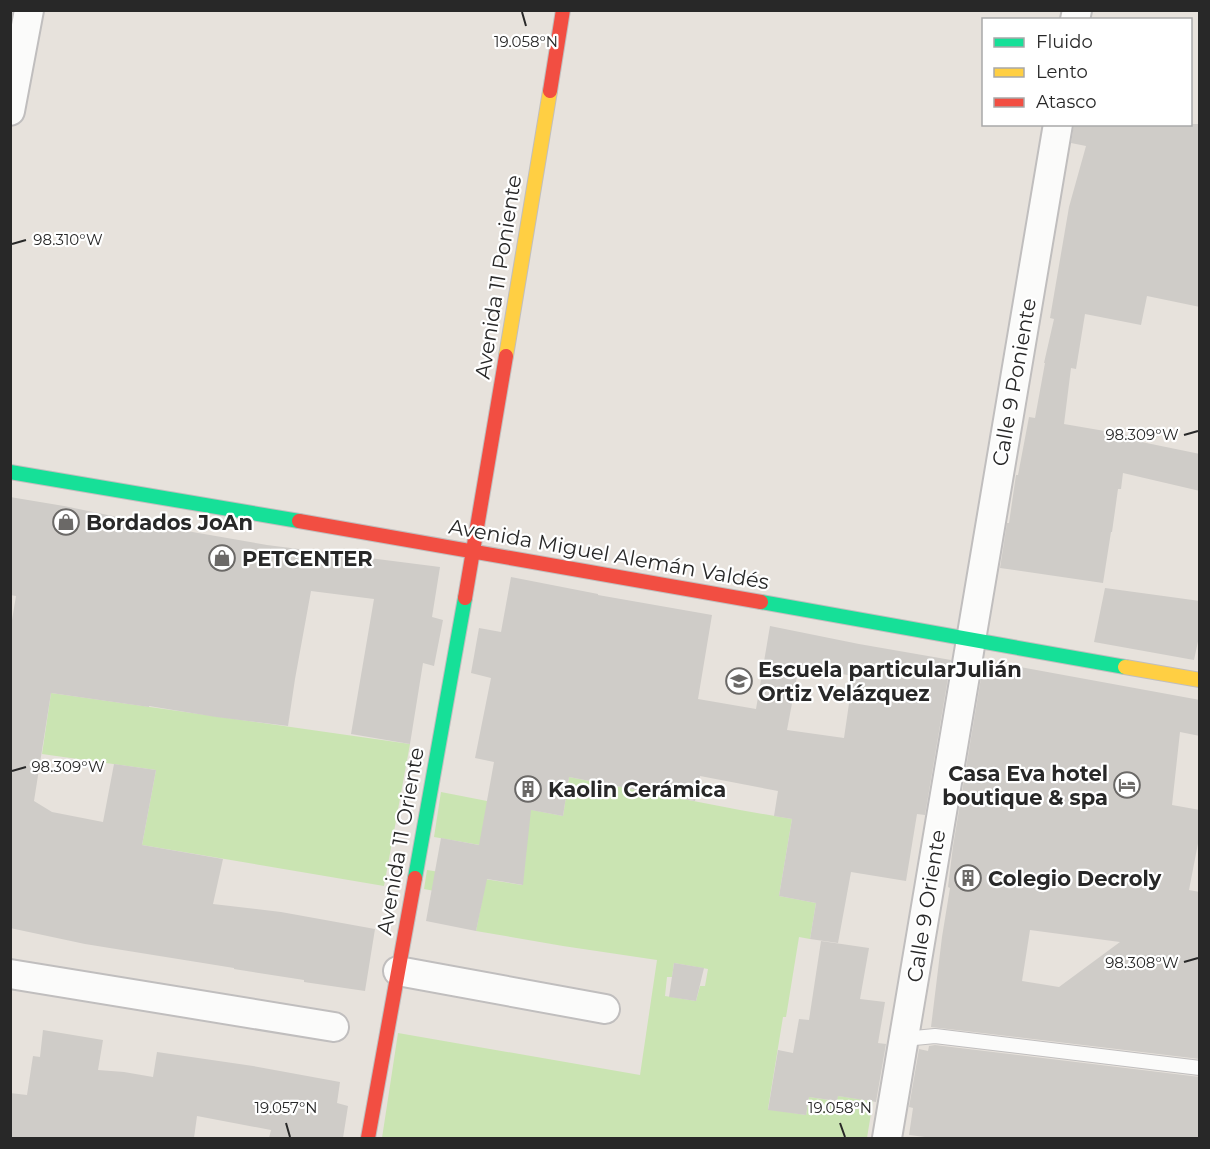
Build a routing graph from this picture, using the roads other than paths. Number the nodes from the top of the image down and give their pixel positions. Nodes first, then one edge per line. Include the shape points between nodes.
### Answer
1 (29, 10) edge
2 (563, 10) edge
3 (10, 111) edge
4 (1058, 126) edge
5 (10, 472) edge
6 (474, 551) junction
7 (970, 639) junction
8 (1200, 680) edge
9 (398, 971) junction
10 (10, 974) edge
11 (605, 1009) dead end
12 (334, 1027) dead end
13 (904, 1039) junction
14 (1200, 1068) edge
15 (368, 1138) edge
16 (887, 1138) edge

1 - 3 street
2 - 6 main road, Avenida 11 Poniente
4 - 7 street, Calle 9 Poniente
5 - 6 main road, Avenida Miguel Alemán Valdés
6 - 7 main road, Avenida Miguel Alemán Valdés
6 - 9 main road, Avenida 11 Oriente
7 - 8 main road, Avenida Miguel Alemán Valdés
7 - 13 street, Calle 9 Oriente
9 - 11 street
9 - 15 main road, Avenida 11 Oriente
10 - 12 street
13 - 14 lane via 935,1036
13 - 16 street, Calle 9 Oriente

